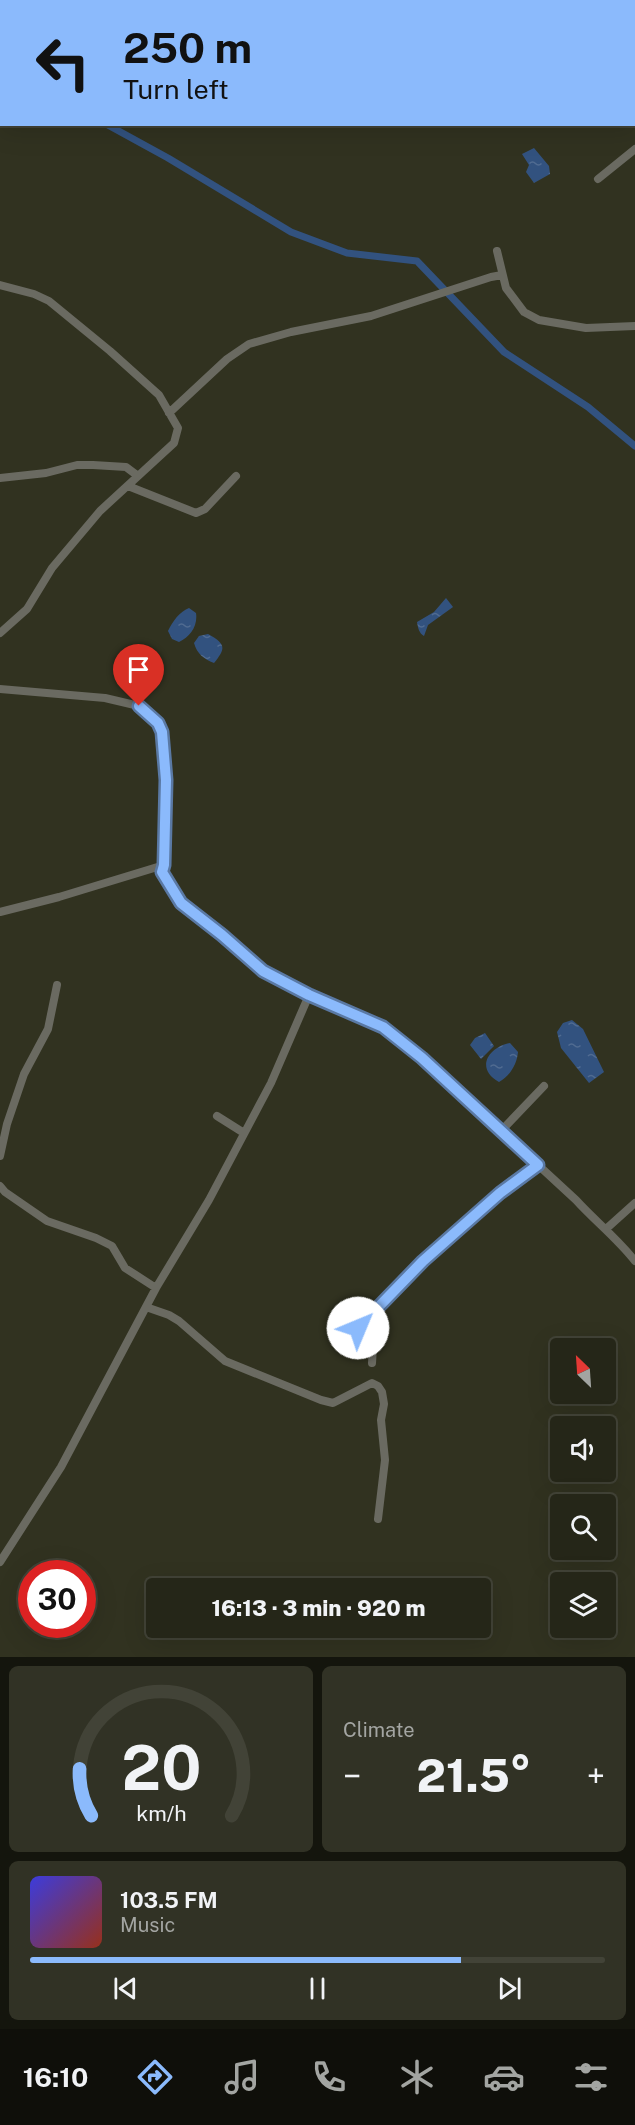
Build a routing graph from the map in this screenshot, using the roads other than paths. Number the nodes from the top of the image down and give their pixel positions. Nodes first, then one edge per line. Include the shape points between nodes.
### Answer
1 (635, 148) edge
2 (598, 179) dead end
3 (498, 251) dead end
4 (502, 275) junction
5 (0, 285) edge
6 (635, 326) edge
7 (169, 413) junction
8 (138, 476) junction
9 (236, 476) dead end
10 (0, 478) edge
11 (129, 486) junction
12 (0, 633) edge
13 (0, 690) edge
14 (164, 865) junction
15 (0, 912) edge
16 (57, 985) dead end
17 (309, 995) junction
18 (544, 1086) dead end
19 (217, 1116) dead end
20 (500, 1132) junction
21 (244, 1133) junction
22 (0, 1156) edge
23 (538, 1165) junction
24 (0, 1186) edge
25 (635, 1203) edge
26 (606, 1229) junction
27 (635, 1261) edge
28 (156, 1288) junction
29 (146, 1307) junction
30 (372, 1363) dead end
31 (378, 1519) dead end
32 (0, 1562) edge

1 - 2 street
3 - 4 street
4 - 6 street via 514,301 539,320 585,328
4 - 7 street via 370,316 249,344 227,359
5 - 7 street via 49,301 159,395
7 - 8 street via 178,428 174,443
8 - 10 street via 126,467 77,465
8 - 11 street
9 - 11 street via 196,513
11 - 12 street via 100,511 52,568 27,609
13 - 14 street via 105,698 139,706 152,716 162,732 166,780
14 - 15 street
14 - 17 street via 162,872 181,903 263,971
16 - 22 street via 48,1029 24,1074
17 - 20 street via 383,1027
17 - 21 street via 271,1083
18 - 20 street
19 - 21 street
20 - 23 street
21 - 28 street
23 - 26 street
23 - 30 street via 423,1261 358,1326 374,1347
24 - 28 street via 47,1221 112,1246 125,1268
25 - 26 street
26 - 27 street
28 - 29 street
29 - 31 street via 179,1321 225,1361 321,1400 333,1402 372,1383 378,1386 384,1404 381,1420 385,1460
29 - 32 street via 61,1467

